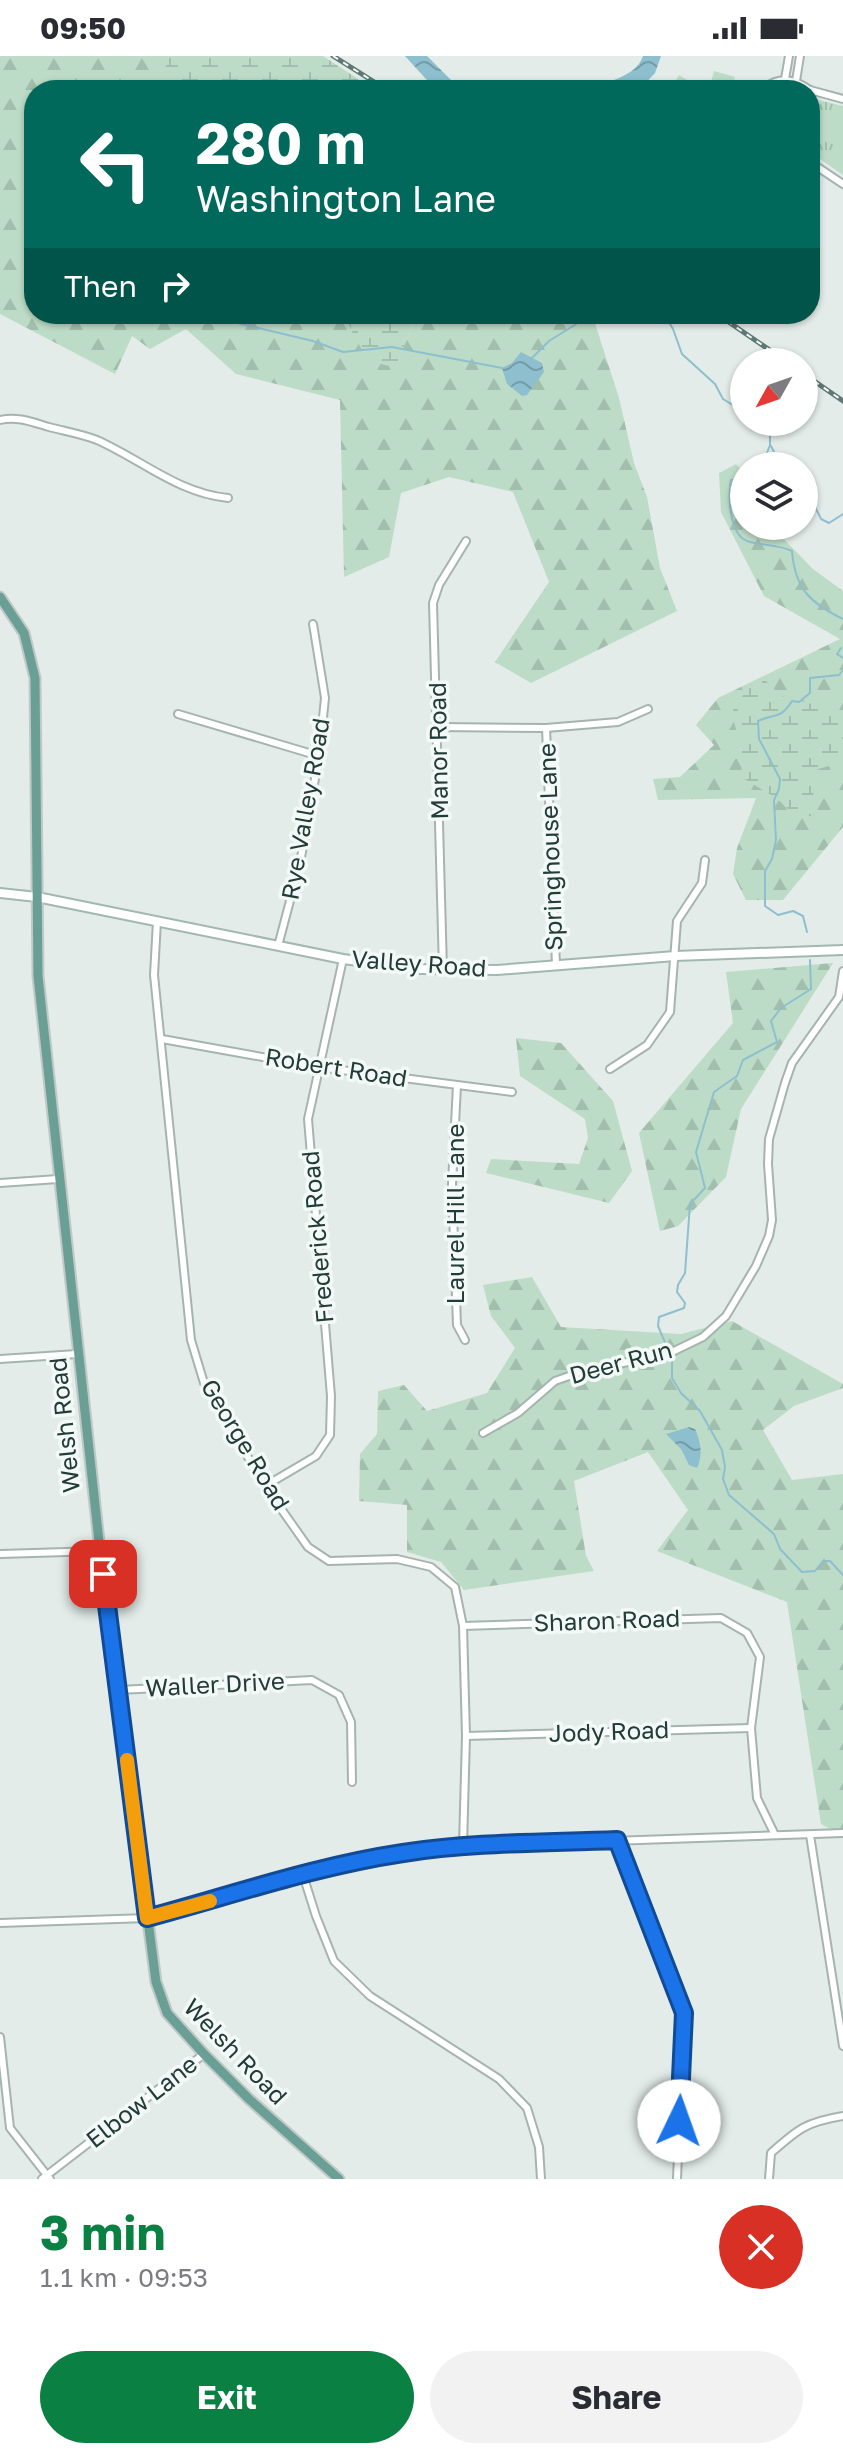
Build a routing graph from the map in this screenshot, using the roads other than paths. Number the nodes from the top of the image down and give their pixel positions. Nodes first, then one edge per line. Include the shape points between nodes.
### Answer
1 (789, 56) edge
2 (800, 56) edge
3 (785, 79) junction
4 (781, 80) edge
5 (790, 80) edge
6 (796, 80) edge
7 (820, 93) edge
8 (843, 99) edge
9 (820, 169) edge
10 (843, 184) edge
11 (0, 420) edge
12 (228, 498) dead end
13 (466, 541) dead end
14 (0, 597) edge
15 (313, 624) dead end
16 (648, 709) dead end
17 (178, 714) dead end
18 (438, 727) junction
19 (546, 728) junction
20 (319, 756) junction
21 (705, 860) dead end
22 (0, 893) edge
23 (37, 897) junction
24 (157, 921) junction
25 (278, 946) junction
26 (843, 950) edge
27 (675, 956) junction
28 (343, 959) junction
29 (556, 965) junction
30 (443, 970) junction
31 (843, 971) edge
32 (162, 1039) junction
33 (318, 1067) junction
34 (610, 1069) dead end
35 (457, 1085) junction
36 (512, 1092) dead end
37 (58, 1179) junction
38 (0, 1183) edge
39 (465, 1340) dead end
40 (77, 1354) junction
41 (0, 1359) edge
42 (483, 1433) dead end
43 (265, 1486) junction
44 (100, 1551) junction
45 (0, 1554) edge
46 (463, 1626) junction
47 (119, 1690) junction
48 (751, 1728) junction
49 (466, 1736) junction
50 (352, 1782) dead end
51 (843, 1833) edge
52 (775, 1835) junction
53 (810, 1835) junction
54 (617, 1840) junction
55 (463, 1846) junction
56 (303, 1875) junction
57 (147, 1918) junction
58 (0, 1923) edge
59 (0, 2037) edge
60 (843, 2046) edge
61 (204, 2054) junction
62 (843, 2116) edge
63 (46, 2178) edge
64 (339, 2179) edge
65 (541, 2179) edge
66 (677, 2179) edge
67 (769, 2179) edge

1 - 3 street
2 - 6 street
3 - 4 street
3 - 5 street
7 - 8 street
9 - 10 street
11 - 12 street via 11,417 94,439 204,496
13 - 18 street, Manor Road via 433,603
14 - 23 main road, Welsh Road via 24,633 35,678
15 - 20 street, Rye Valley Road via 325,698
16 - 19 street via 618,722
17 - 20 street
18 - 19 street
18 - 30 street, Manor Road
19 - 29 street, Springhouse Lane
20 - 25 street, Rye Valley Road
21 - 27 street via 702,883 677,921
22 - 23 main road, Valley Road
23 - 24 main road, Valley Road
23 - 37 main road, Welsh Road via 38,976
24 - 25 main road, Valley Road
24 - 32 street, George Road via 154,975
25 - 28 main road, Valley Road
26 - 27 main road, Valley Road
27 - 29 main road, Valley Road
27 - 34 street via 670,1012 647,1045
28 - 30 main road, Valley Road
28 - 33 street, Frederick Road
29 - 30 main road, Valley Road
31 - 42 street, Deer Run via 839,997 792,1063 785,1083 769,1139 769,1236 726,1316 703,1337 668,1354 555,1381 518,1413
32 - 33 street, Robert Road
32 - 43 street, George Road via 191,1340 204,1383
33 - 35 street, Robert Road
33 - 43 street, Frederick Road via 308,1119 330,1435 316,1456
35 - 36 street, Robert Road
35 - 39 street, Laurel Hill Lane via 452,1184 457,1323
37 - 38 street
37 - 40 main road, Welsh Road
40 - 41 street
40 - 44 main road, Welsh Road
43 - 46 street, George Road via 308,1547 329,1561 397,1559 431,1567 455,1587
44 - 45 street
44 - 47 main road, Welsh Road
46 - 48 street, Sharon Road via 721,1618 747,1633 760,1657
46 - 49 street, George Road
47 - 50 street, Waller Drive via 312,1680 339,1695 351,1722
47 - 57 main road, Welsh Road
48 - 49 street, Jody Road
48 - 52 street via 757,1798
49 - 55 street, George Road
51 - 53 street
52 - 53 street
52 - 54 street
53 - 60 street
54 - 55 street
54 - 66 street via 684,2013
55 - 56 street
56 - 57 street
56 - 65 street via 334,1961 370,1996 499,2079 527,2108 539,2147
57 - 58 street
57 - 61 main road, Welsh Road via 156,1982 167,2013
59 - 63 street via 10,2128
61 - 63 street, Elbow Lane
61 - 64 main road, Welsh Road
62 - 67 street via 803,2125 771,2153

